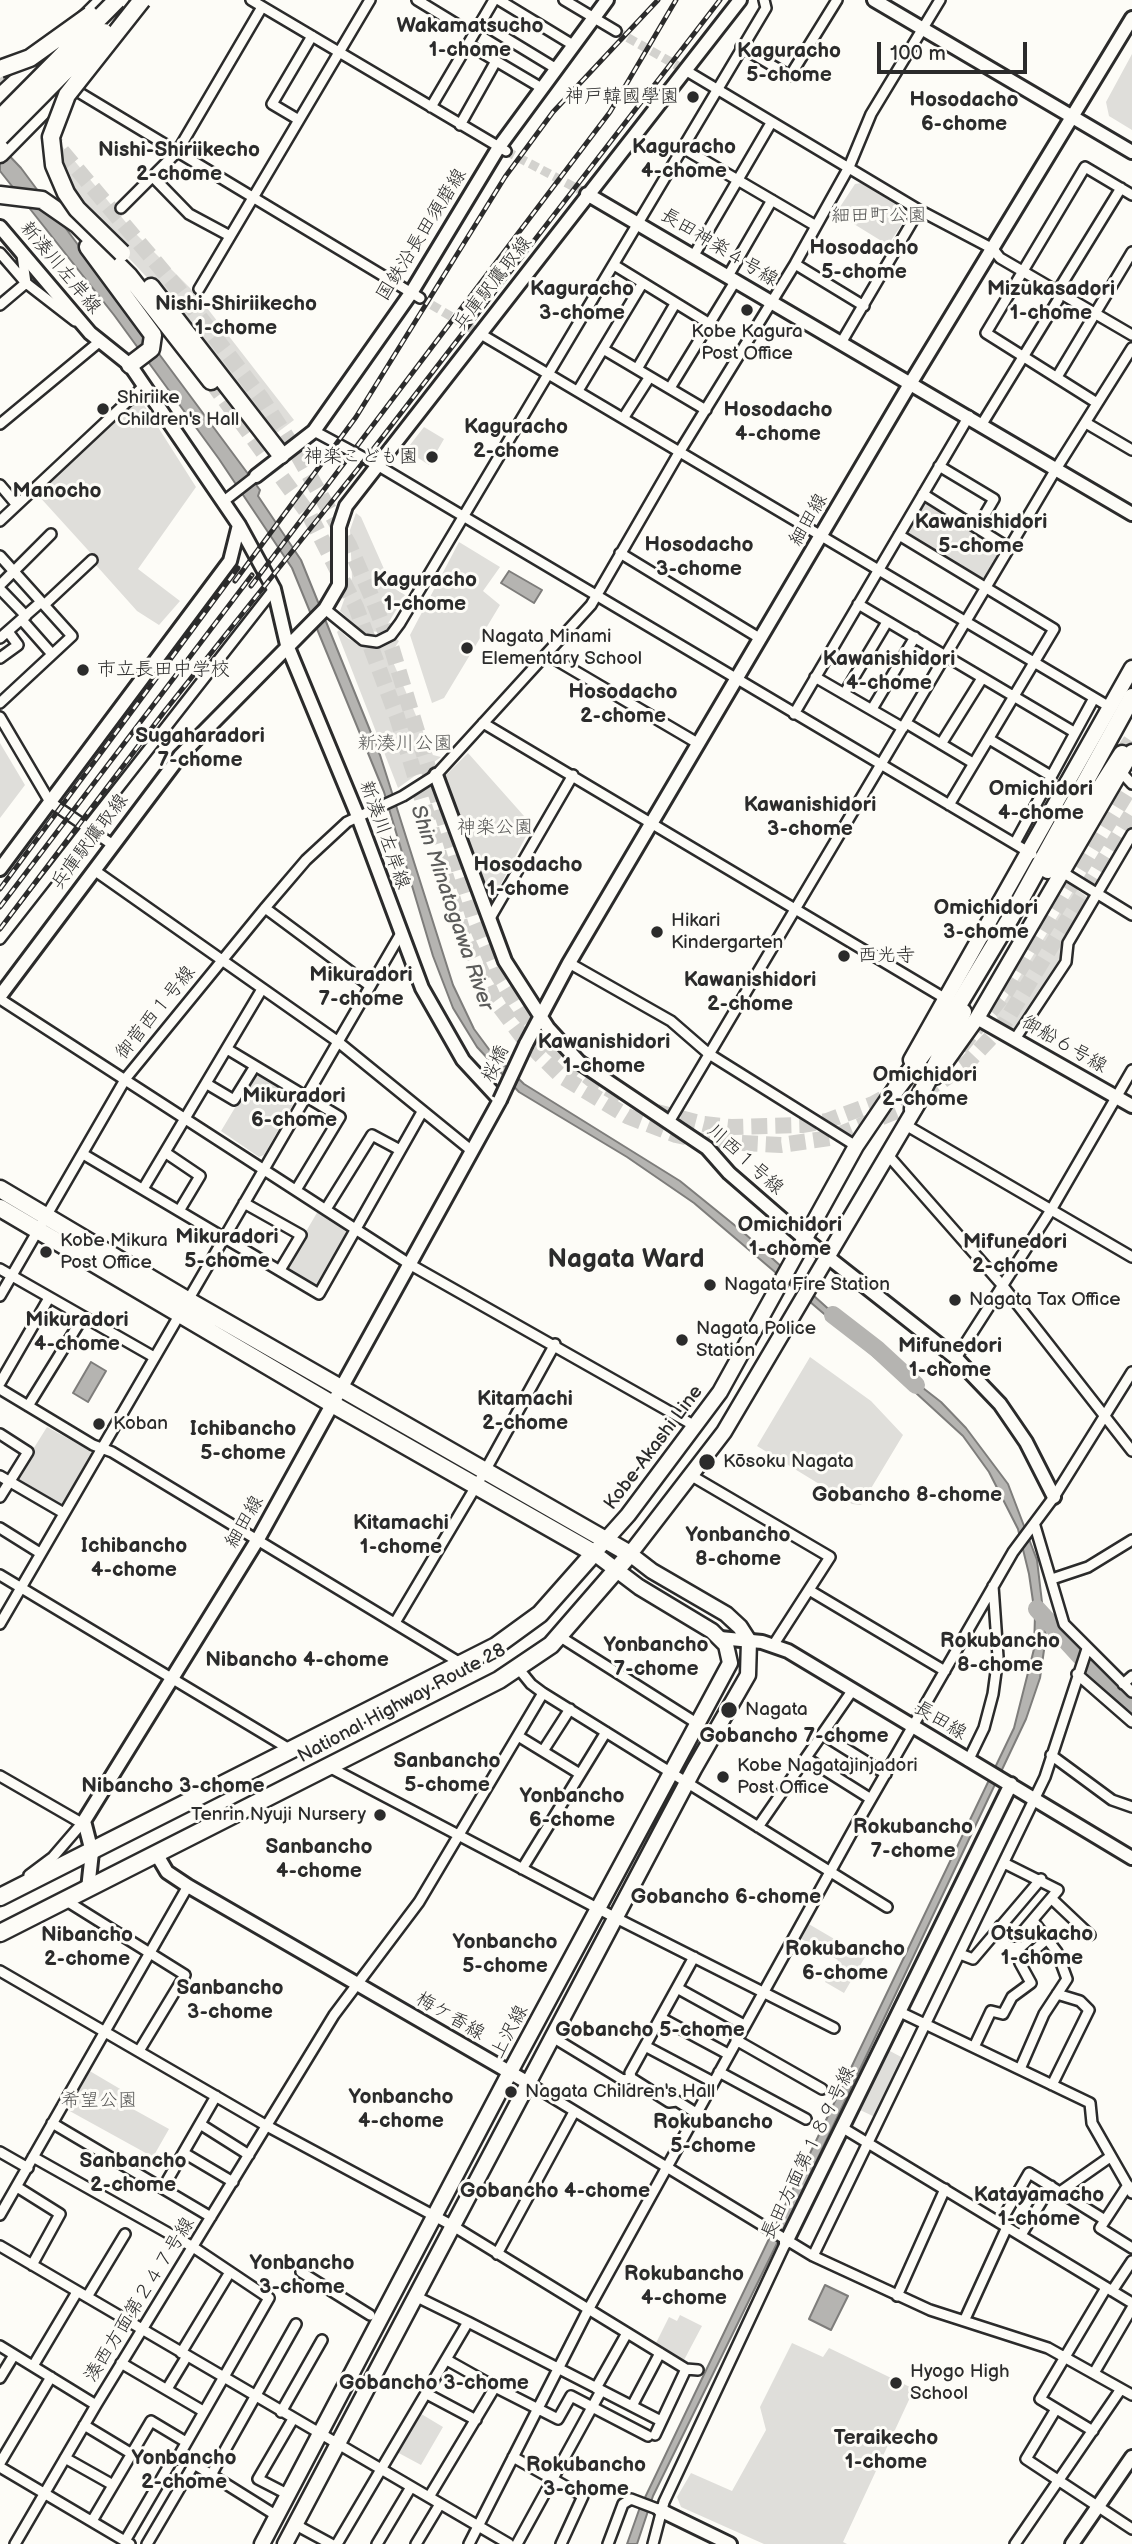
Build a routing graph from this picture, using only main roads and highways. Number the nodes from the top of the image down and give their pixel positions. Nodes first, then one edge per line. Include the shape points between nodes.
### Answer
1 (106, 0) edge
2 (117, 0) edge
3 (136, 0) edge
4 (142, 0) edge
5 (151, 0) edge
6 (0, 71) edge
7 (0, 97) edge
8 (0, 118) edge
9 (0, 137) edge
10 (0, 154) edge
11 (0, 195) edge
12 (0, 201) edge
13 (113, 260) junction
14 (134, 362) road end
15 (211, 381) tunnel mouth
16 (281, 455) road end
17 (1132, 668) edge
18 (1132, 697) edge
19 (1127, 753) edge
20 (1047, 862) junction
21 (892, 1094) junction
22 (913, 1110) junction
23 (0, 1189) edge
24 (0, 1208) edge
25 (183, 1308) junction
26 (480, 1478) junction
27 (608, 1540) junction
28 (594, 1553) junction
29 (630, 1554) junction
30 (617, 1570) junction
31 (1, 1896) edge
32 (0, 1933) edge
33 (262, 2544) edge
34 (285, 2544) edge

1 - 6 highway, bridge via 49,46
1 - 7 highway
2 - 8 highway, bridge
3 - 9 highway, bridge
4 - 13 highway, bridge via 67,95 51,136 54,165 66,193
5 - 10 highway
11 - 13 highway via 23,195 50,204
12 - 13 highway via 23,201 52,213
13 - 14 highway via 154,344
13 - 15 highway
13 - 16 highway via 185,327
17 - 20 main road, Kobe-Akashi Line via 1108,706
18 - 20 highway
19 - 20 highway
19 - 20 main road, Kobe-Akashi Line via 1121,772
20 - 21 highway via 954,1012
20 - 21 main road, Kobe-Akashi Line via 946,999
20 - 22 highway
20 - 22 main road, Kobe-Akashi Line via 977,1018
21 - 27 main road, Kobe-Akashi Line via 856,1146 720,1392
22 - 29 main road, Kobe-Akashi Line via 724,1432
23 - 25 highway
24 - 25 highway
25 - 26 highway via 334,1405
25 - 26 highway via 342,1388
26 - 27 highway
26 - 28 highway
27 - 28 main road, Kobe-Akashi Line
27 - 29 highway
28 - 30 main road
28 - 31 highway, National Highway Route 28 via 540,1614 496,1646
29 - 30 highway, National Highway Route 28
29 - 34 main road via 726,1614 749,1641 748,1675 616,1918 459,2230 417,2297
30 - 32 highway, National Highway Route 28 via 559,1636 518,1668
30 - 33 main road, 上沢線 via 720,1638 730,1663

